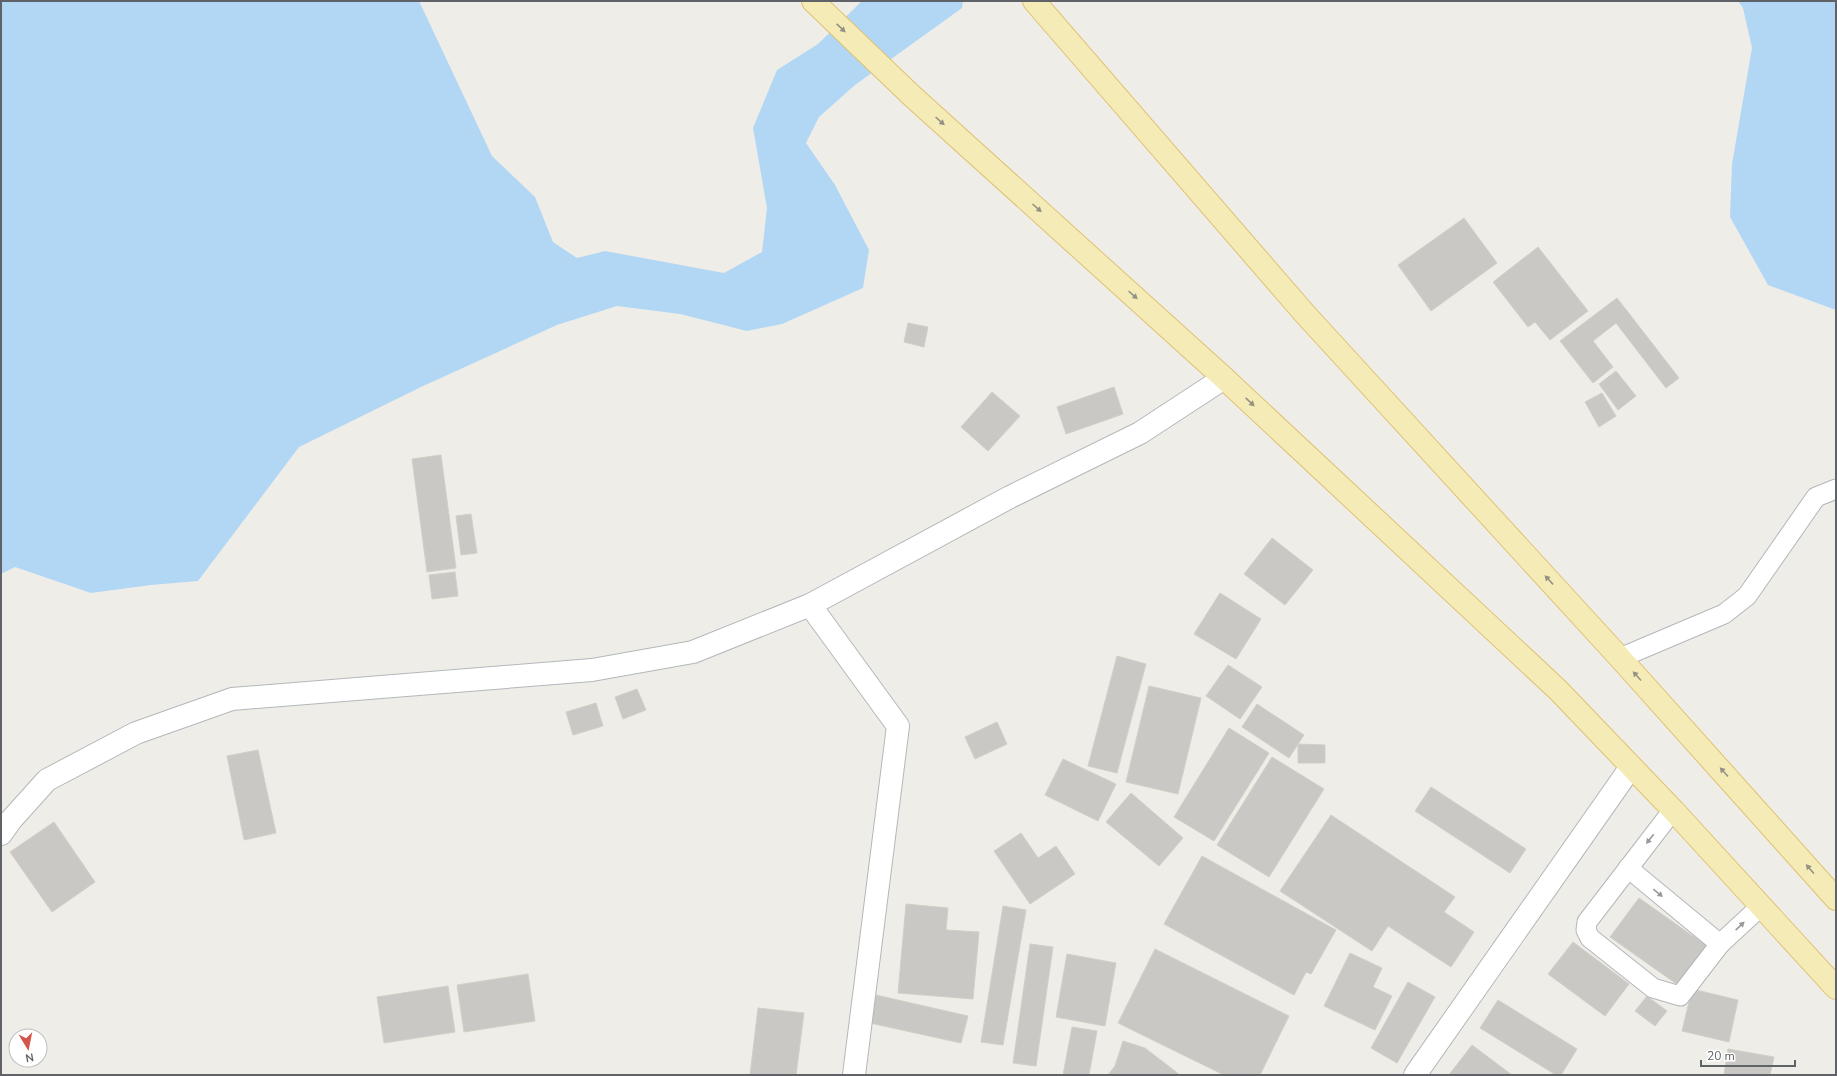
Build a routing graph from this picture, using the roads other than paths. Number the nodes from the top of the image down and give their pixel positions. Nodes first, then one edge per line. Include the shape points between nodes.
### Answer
1 (813, 1) edge
2 (1034, 1) edge
3 (1224, 378) junction
4 (1836, 489) edge
5 (810, 605) junction
6 (1620, 658) junction
7 (1631, 767) junction
8 (1673, 810) junction
9 (1, 834) edge
10 (1628, 868) junction
11 (1836, 899) edge
12 (1760, 907) junction
13 (1720, 944) junction
14 (1836, 988) edge
15 (854, 1075) edge
16 (1415, 1075) edge

1 -> 3 main road via 912,95
6 -> 2 main road via 1305,314
3 - 5 street via 1140,433 1010,497
3 -> 7 main road via 1558,690
4 - 6 lane via 1816,497 1746,596 1724,614
5 - 9 street via 693,652 592,670 232,699 136,733 47,780
5 - 15 street via 898,726
11 -> 6 main road
7 - 8 main road
7 - 16 street
8 -> 10 lane
8 - 12 main road
10 -> 13 lane
10 - 13 lane via 1587,922 1586,930 1590,938 1653,988 1680,996
13 -> 12 lane
12 - 14 main road

